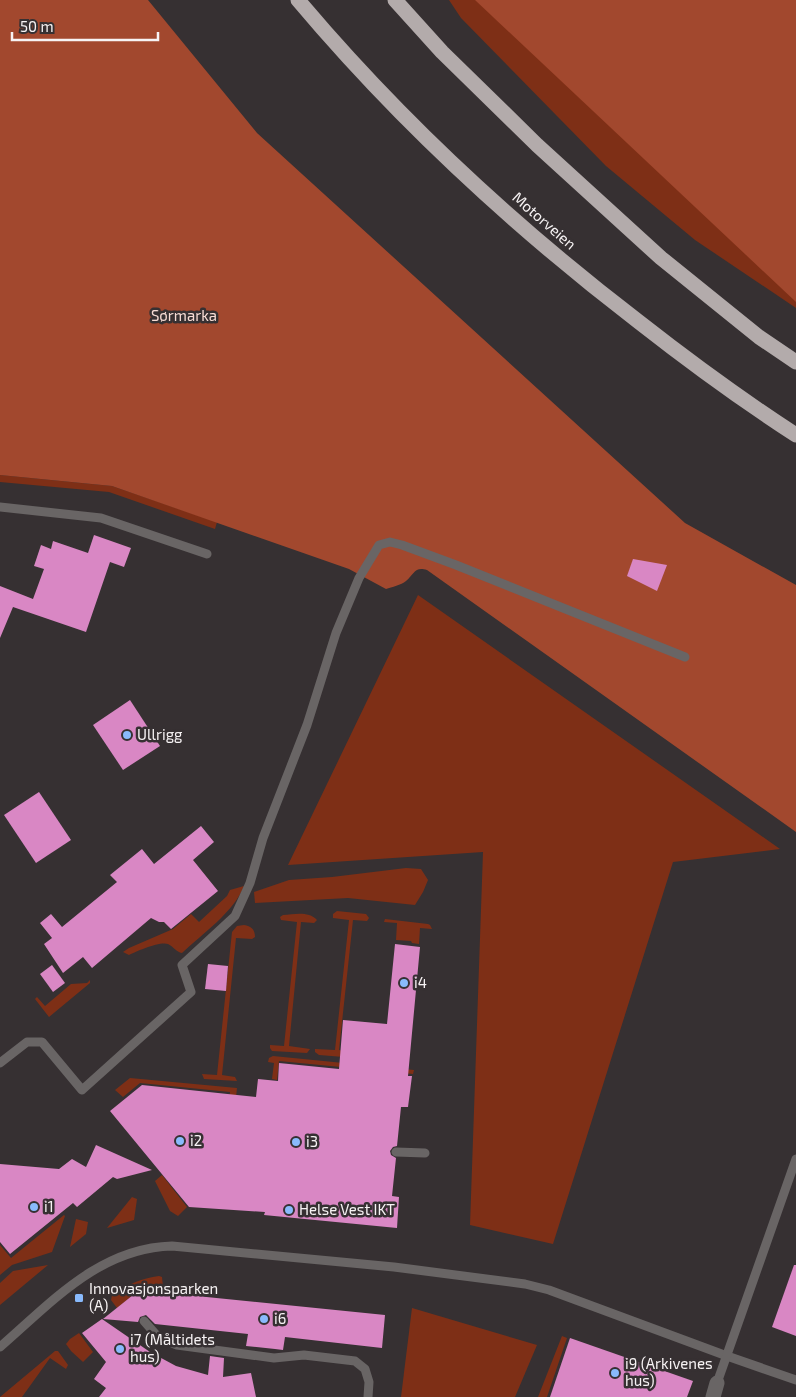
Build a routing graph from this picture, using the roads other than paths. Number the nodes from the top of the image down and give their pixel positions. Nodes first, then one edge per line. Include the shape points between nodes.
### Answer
1 (298, 0) edge
2 (395, 0) edge
3 (796, 362) edge
4 (796, 435) edge
5 (0, 506) edge
6 (206, 554) dead end
7 (685, 658) dead end
8 (0, 1063) edge
9 (396, 1152) dead end
10 (425, 1153) dead end
11 (796, 1159) edge
12 (144, 1321) dead end
13 (0, 1347) edge
14 (727, 1356) junction
15 (796, 1380) edge
16 (715, 1390) edge
17 (368, 1397) edge

1 - 4 highway, Motorveien via 373,84 472,182 579,276 684,357
2 - 3 highway via 442,52 530,138 661,258
5 - 6 lane via 102,518
7 - 8 lane via 402,545 390,542 379,545 359,578 336,632 307,725 235,916 182,966 191,992 82,1090 42,1042 27,1042
9 - 10 lane
11 - 14 lane
12 - 17 lane via 159,1338 177,1346 274,1358 304,1355 355,1361 365,1369
13 - 14 lane via 82,1276 109,1260 147,1248 172,1246 394,1267 525,1284
14 - 15 lane
14 - 16 lane

